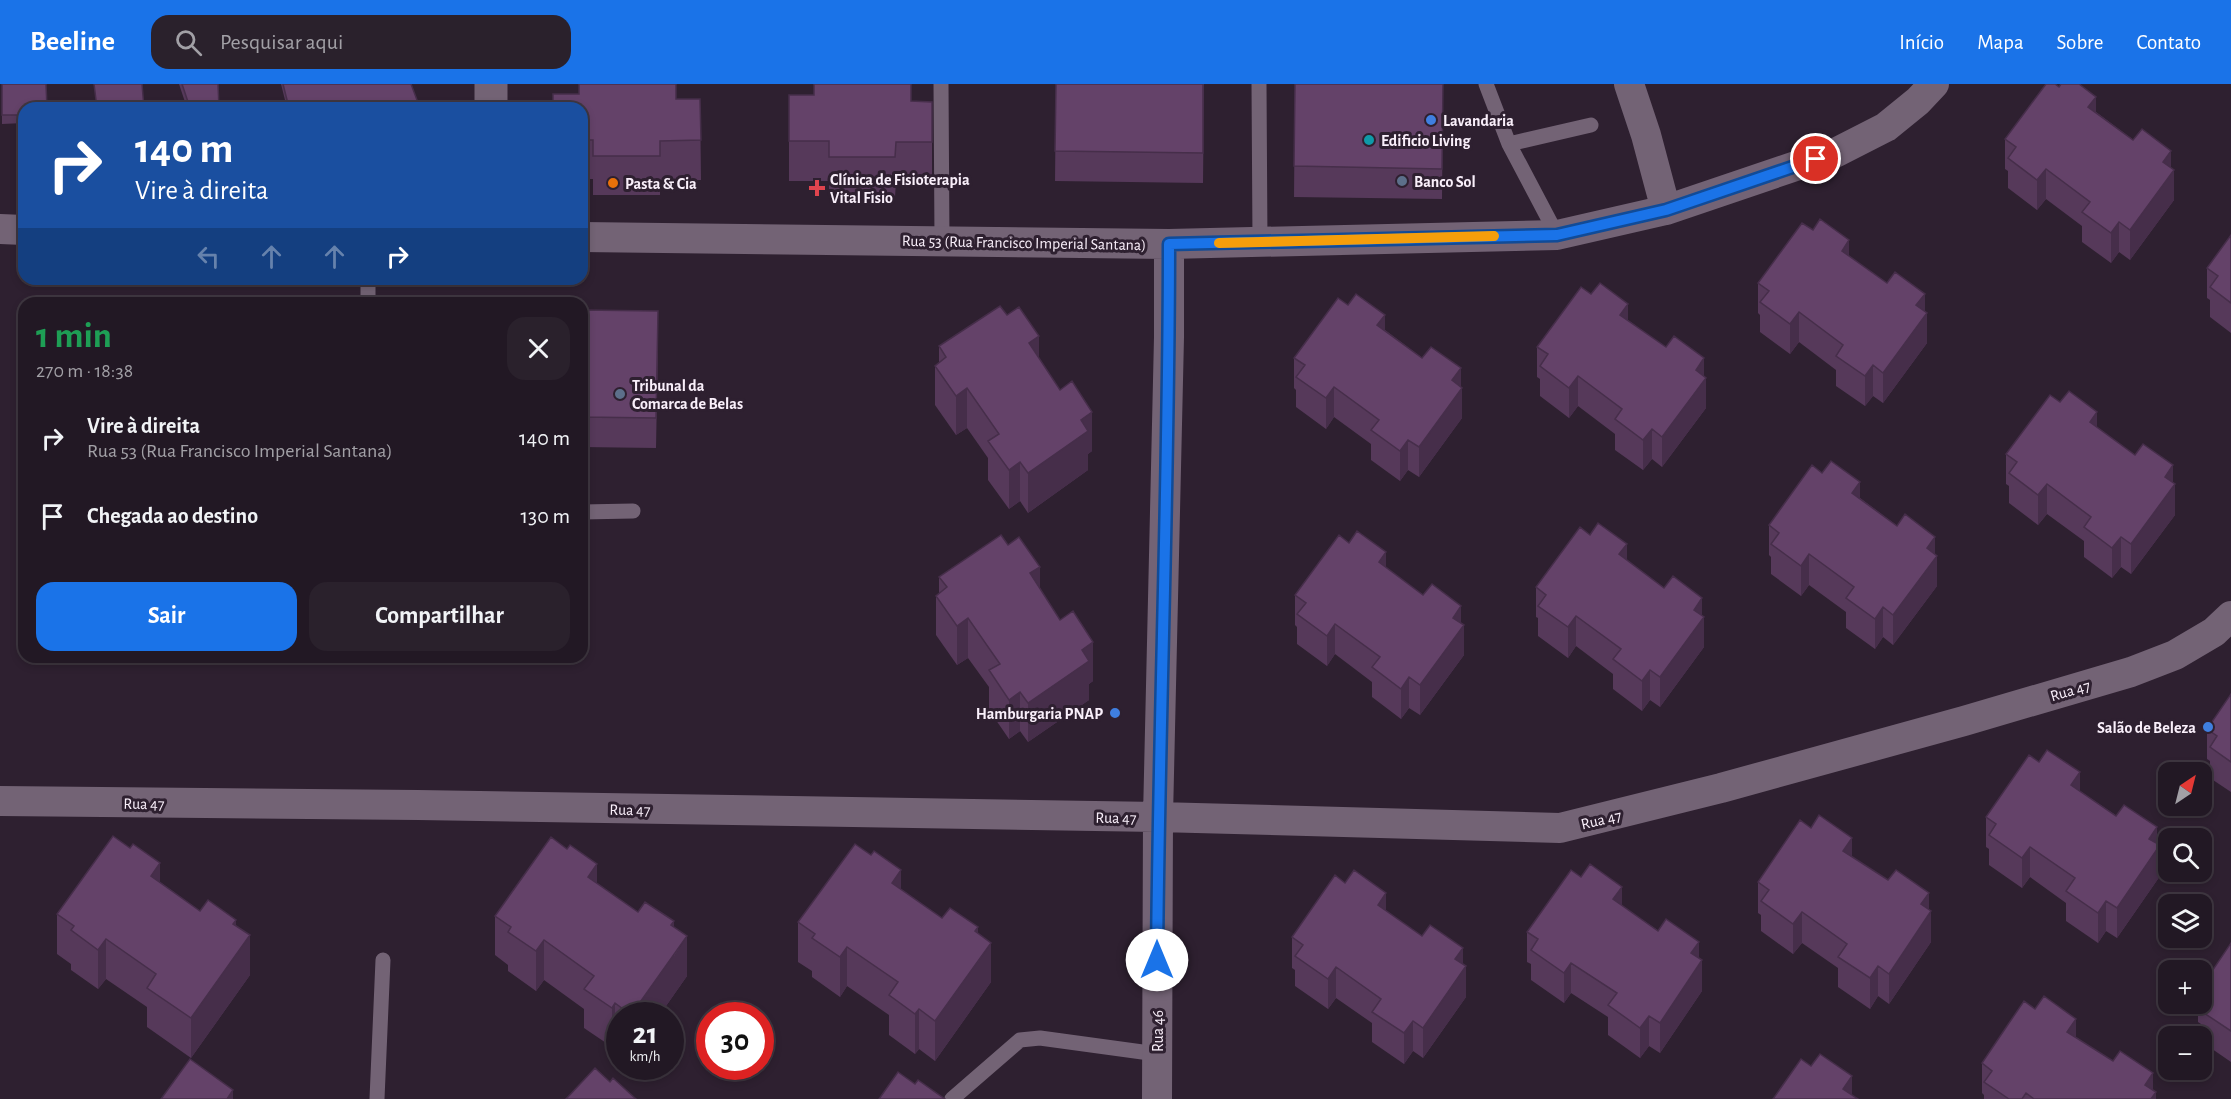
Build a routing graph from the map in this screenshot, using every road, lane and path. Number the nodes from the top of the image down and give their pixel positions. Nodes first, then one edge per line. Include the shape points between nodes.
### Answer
1 (491, 84) edge
2 (941, 84) edge
3 (1259, 84) edge
4 (1486, 84) edge
5 (1629, 84) edge
6 (1934, 84) edge
7 (491, 102) edge
8 (1591, 125) dead end
9 (1509, 144) junction
10 (1666, 210) junction
11 (0, 229) edge
12 (18, 230) edge
13 (1557, 235) junction
14 (588, 237) edge
15 (942, 241) junction
16 (1260, 242) junction
17 (1169, 244) junction
18 (633, 511) dead end
19 (588, 512) edge
20 (2231, 616) edge
21 (0, 801) edge
22 (1158, 817) junction
23 (383, 960) dead end
24 (1157, 1054) junction
25 (377, 1099) edge
26 (952, 1099) edge
27 (1157, 1099) edge

1 - 7 street
2 - 15 lane
3 - 16 lane
4 - 9 lane
5 - 10 street
6 - 10 street, Rua 53 (Rua Francisco Imperial Santana) via 1886,127 1837,152
8 - 9 lane
9 - 13 lane
10 - 13 street, Rua 53 (Rua Francisco Imperial Santana)
11 - 12 street
13 - 16 street, Rua 53 (Rua Francisco Imperial Santana)
14 - 15 street, Rua 53 (Rua Francisco Imperial Santana)
15 - 17 street, Rua 53 (Rua Francisco Imperial Santana)
16 - 17 street, Rua 53 (Rua Francisco Imperial Santana)
17 - 22 street, Rua 46
18 - 19 lane
20 - 22 street, Rua 47 via 2214,632 2175,656 2132,672 1721,788 1560,828
21 - 22 street, Rua 47
22 - 24 street, Rua 46
23 - 25 lane
24 - 26 lane via 1040,1038 1020,1040
24 - 27 street, Rua 46

